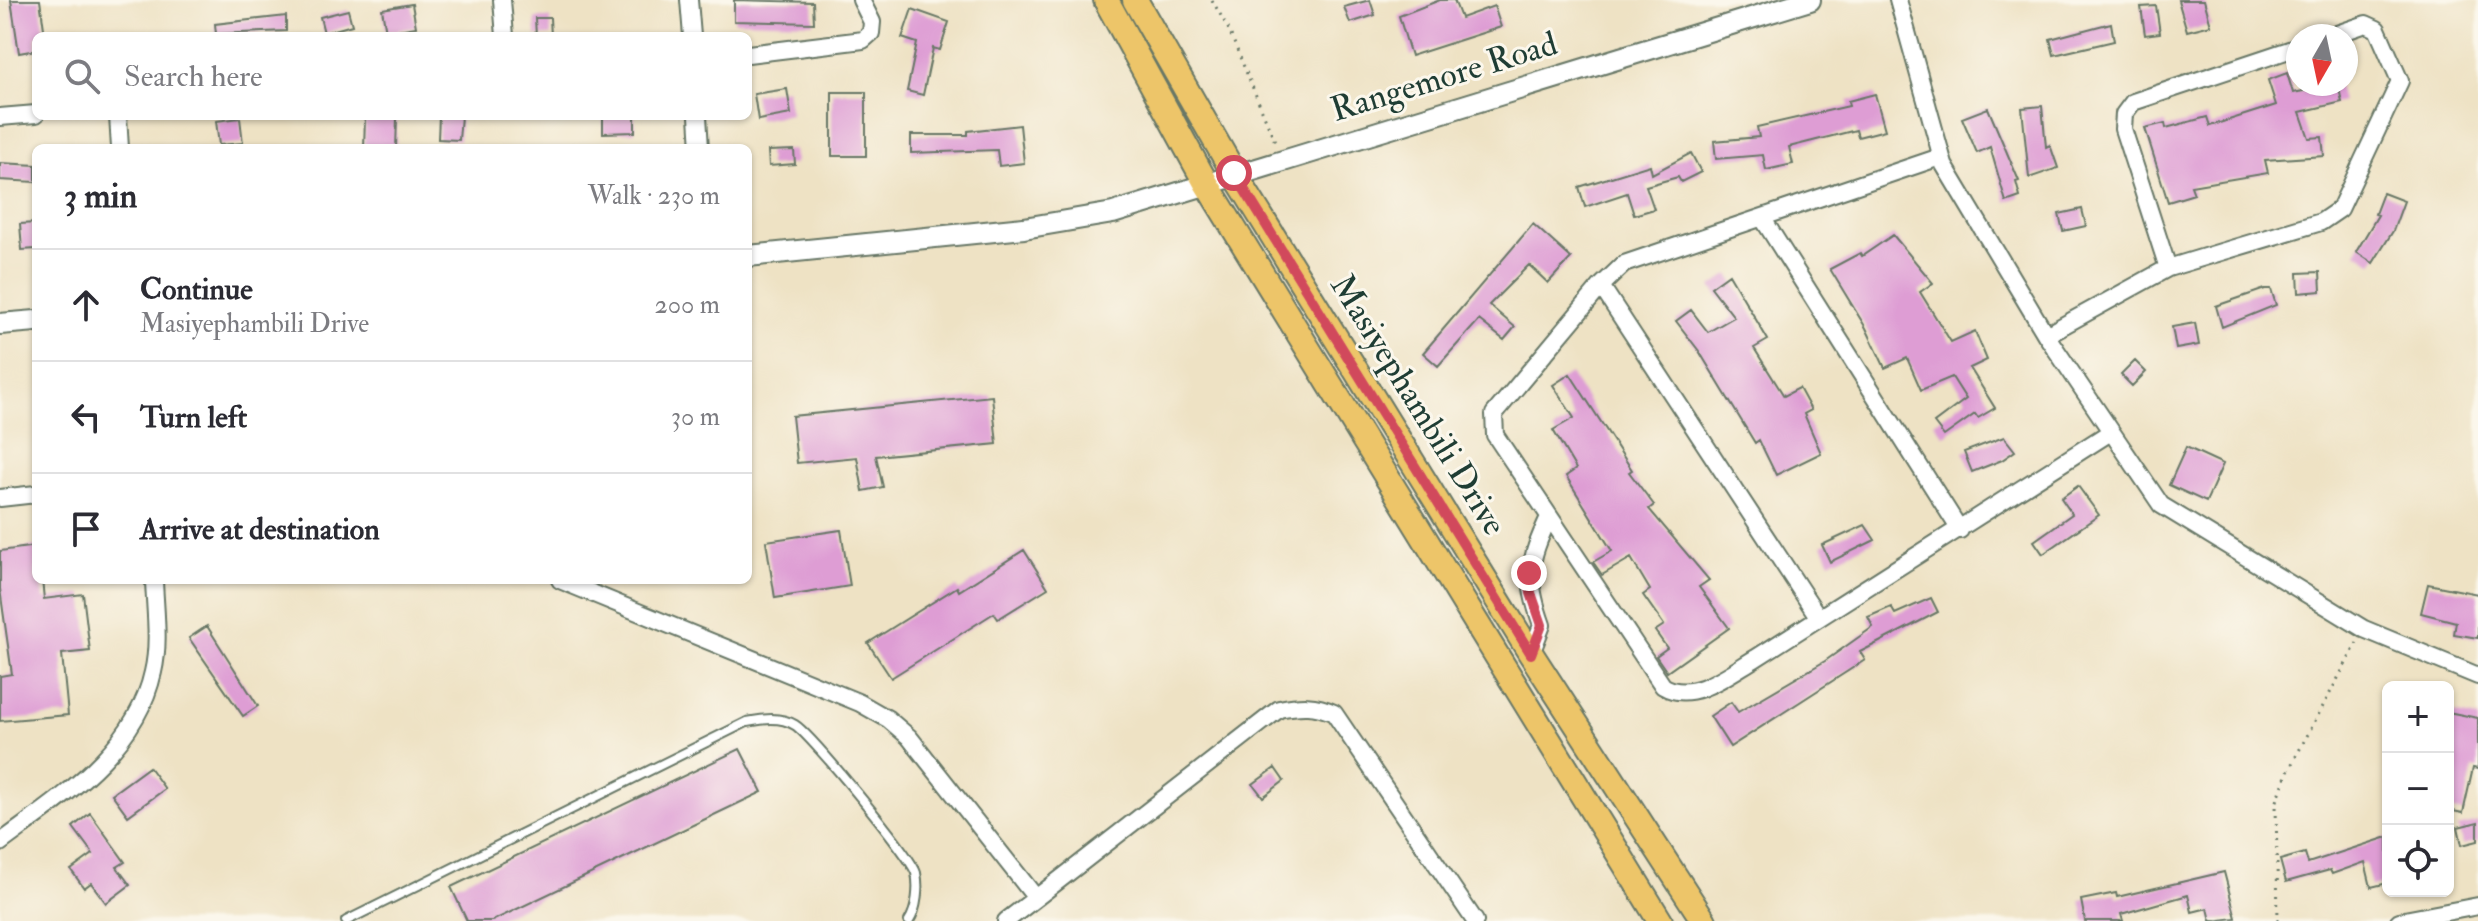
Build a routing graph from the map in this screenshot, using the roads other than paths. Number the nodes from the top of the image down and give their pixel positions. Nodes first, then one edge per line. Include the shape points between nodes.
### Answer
1 (502, 0) edge
2 (689, 0) edge
3 (861, 0) edge
4 (1106, 0) edge
5 (1135, 0) edge
6 (1810, 0) edge
7 (1898, 0) edge
8 (2358, 27) edge
9 (505, 32) edge
10 (692, 32) edge
11 (2286, 51) edge
12 (752, 54) edge
13 (32, 114) edge
14 (0, 117) edge
15 (118, 120) edge
16 (698, 120) edge
17 (120, 144) edge
18 (700, 144) edge
19 (1940, 157) junction
20 (1234, 173) junction
21 (1206, 183) junction
22 (1763, 219) junction
23 (752, 256) edge
24 (2168, 268) junction
25 (1601, 286) junction
26 (32, 321) edge
27 (0, 324) edge
28 (2046, 335) junction
29 (2109, 433) junction
30 (32, 494) edge
31 (0, 498) edge
32 (1549, 517) junction
33 (1960, 530) junction
34 (154, 584) edge
35 (570, 584) edge
36 (1819, 618) junction
37 (1531, 654) junction
38 (2478, 676) edge
39 (0, 843) edge
40 (1036, 898) junction
41 (2478, 906) edge
42 (346, 921) edge
43 (909, 921) edge
44 (1006, 921) edge
45 (1475, 921) edge
46 (1660, 921) edge
47 (1704, 921) edge
48 (2399, 921) edge

1 - 9 street
2 - 10 street
3 - 12 street via 872,22 871,33 863,40
4 - 21 main road, Masiyephambili Drive
5 - 20 main road, Masiyephambili Drive
6 - 20 street, Rangemore Road
7 - 19 street
8 - 24 street via 2377,29 2400,81 2340,209 2321,222
11 - 24 street via 2128,107 2123,129
13 - 14 street
15 - 17 street
16 - 18 street
19 - 22 street
19 - 28 street
20 - 21 street, Rangemore Road
20 - 37 main road, Masiyephambili Drive
21 - 23 street, Rangemore Road via 1071,222
21 - 46 main road, Masiyephambili Drive
22 - 25 street via 1633,259
22 - 33 street
24 - 28 street
25 - 32 street via 1493,418 1495,435
25 - 36 street
26 - 27 street
28 - 29 street
29 - 33 street
29 - 38 street via 2152,495 2177,518 2364,629
30 - 31 street
32 - 36 street via 1669,690 1699,689
32 - 37 street via 1529,573 1542,625
33 - 36 street
34 - 39 street via 153,673 122,739 76,785
35 - 40 street via 888,719 909,737
37 - 47 main road, Masiyephambili Drive
40 - 44 street
40 - 45 street via 1279,709 1302,704 1334,713
41 - 48 street
42 - 43 lane via 747,722 767,718 798,726 902,847 916,873 917,899

